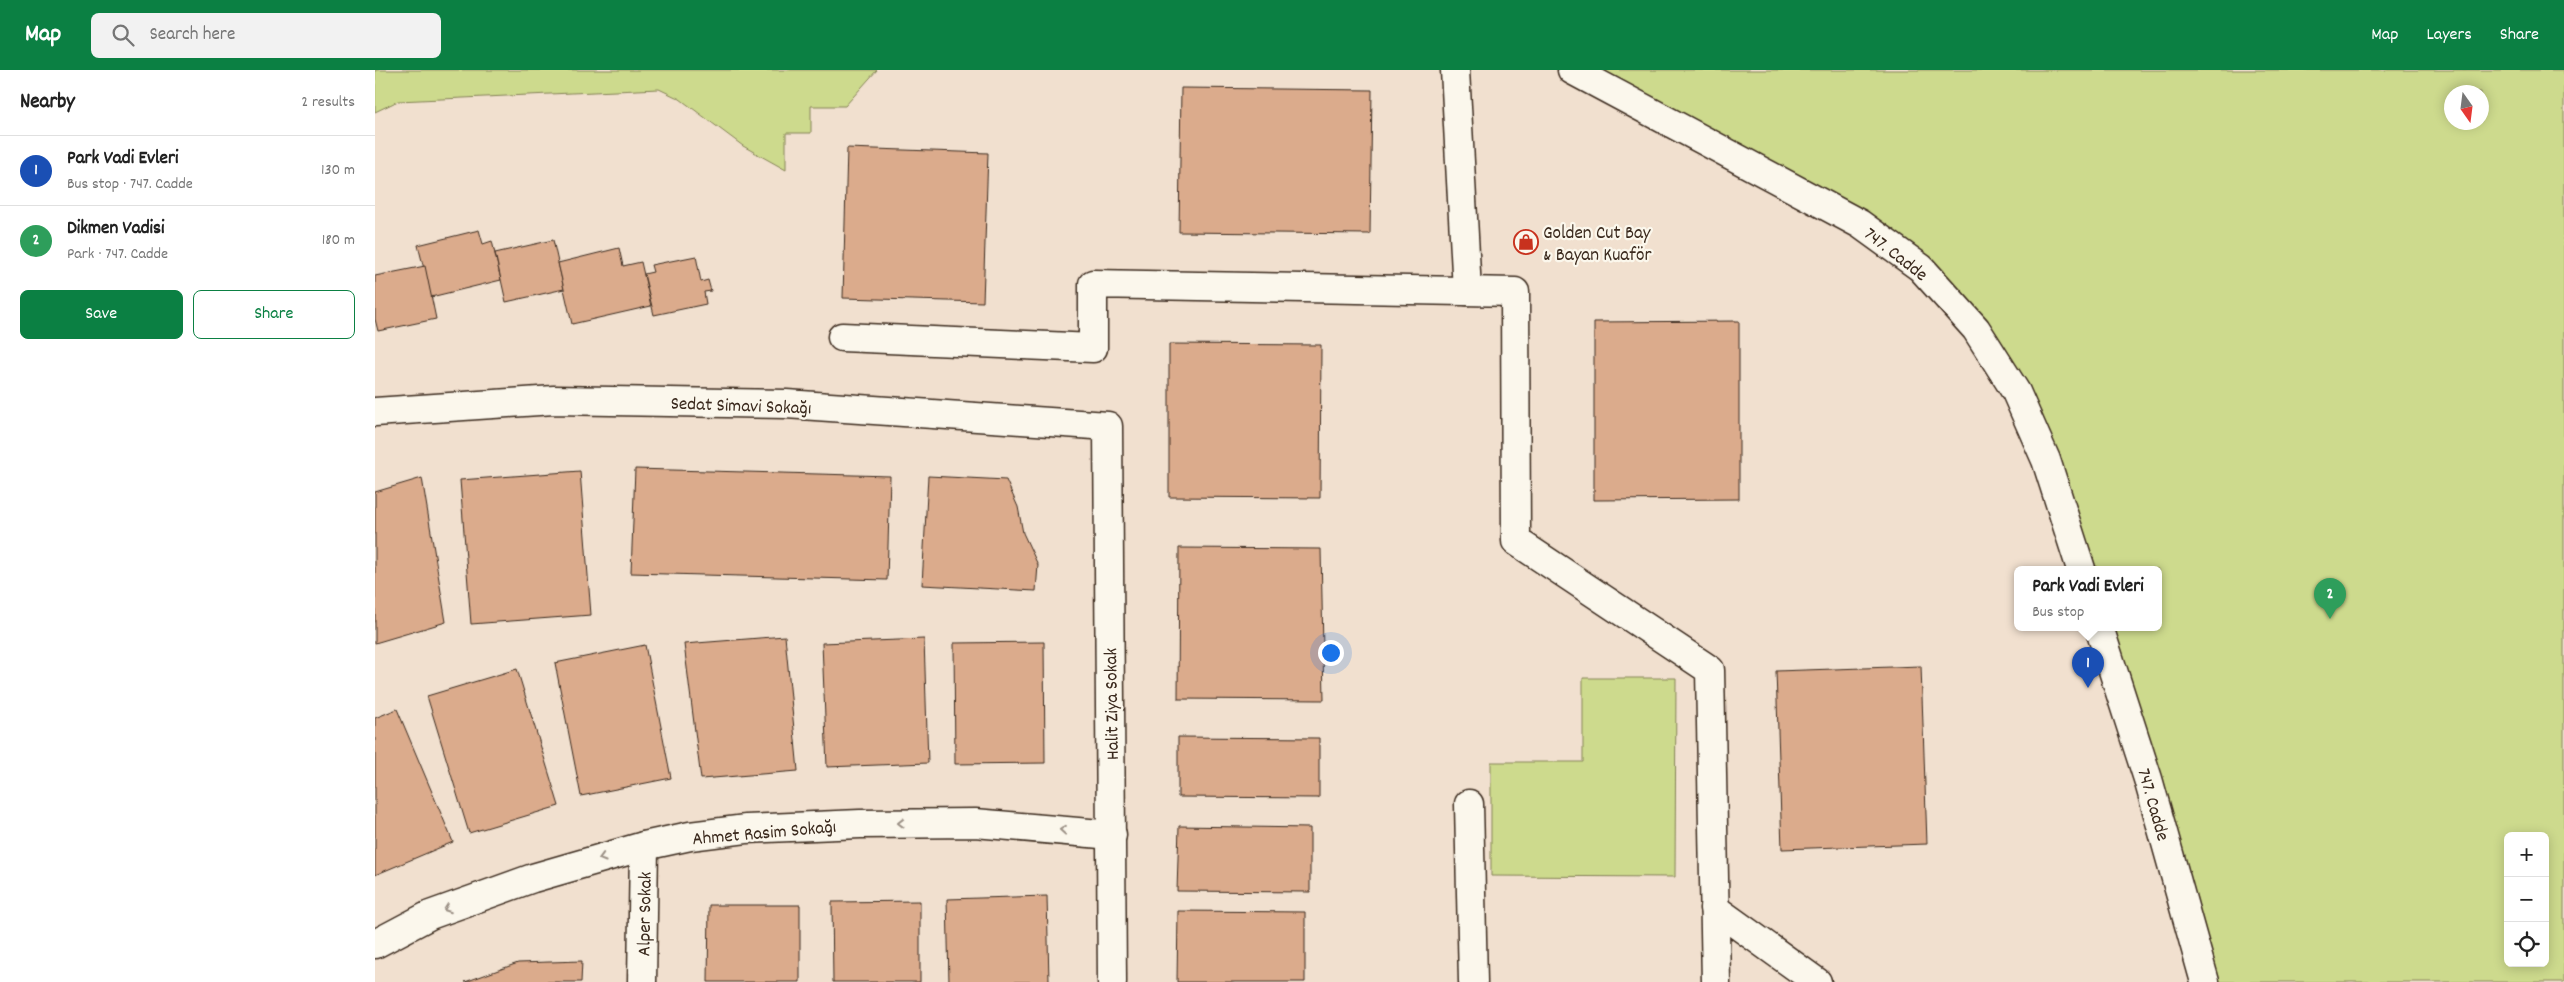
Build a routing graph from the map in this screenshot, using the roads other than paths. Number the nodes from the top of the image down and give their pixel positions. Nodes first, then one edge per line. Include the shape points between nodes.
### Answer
1 (1455, 70) edge
2 (1572, 70) edge
3 (1467, 292) junction
4 (842, 337) dead end
5 (375, 412) edge
6 (1108, 426) joint
7 (2080, 566) edge
8 (2100, 631) edge
9 (1469, 804) dead end
10 (1112, 834) junction
11 (644, 846) junction
12 (1714, 908) junction
13 (375, 944) edge
14 (642, 982) edge
15 (1112, 982) edge
16 (1473, 982) edge
17 (1716, 982) edge
18 (1817, 982) edge
19 (2205, 982) edge

1 - 3 street
2 - 7 street, 747. Cadde via 1860,224 1921,268 1976,329 2016,392 2046,460
3 - 4 street via 1093,284 1093,348
3 - 12 street via 1515,292 1516,541 1710,670
5 - 6 street, Sedat Simavi Sokağı via 563,400 786,404
6 - 10 street, Halit Ziya Sokak
8 - 19 street, 747. Cadde via 2148,779
9 - 16 street
10 -> 11 street, Ahmet Rasim Sokağı via 975,823 860,824 746,829
10 - 15 street, Halit Ziya Sokak
11 -> 13 street, Ahmet Rasim Sokağı via 533,878 430,915
11 - 14 street, Alper Sokak
12 - 17 street
12 - 18 street

